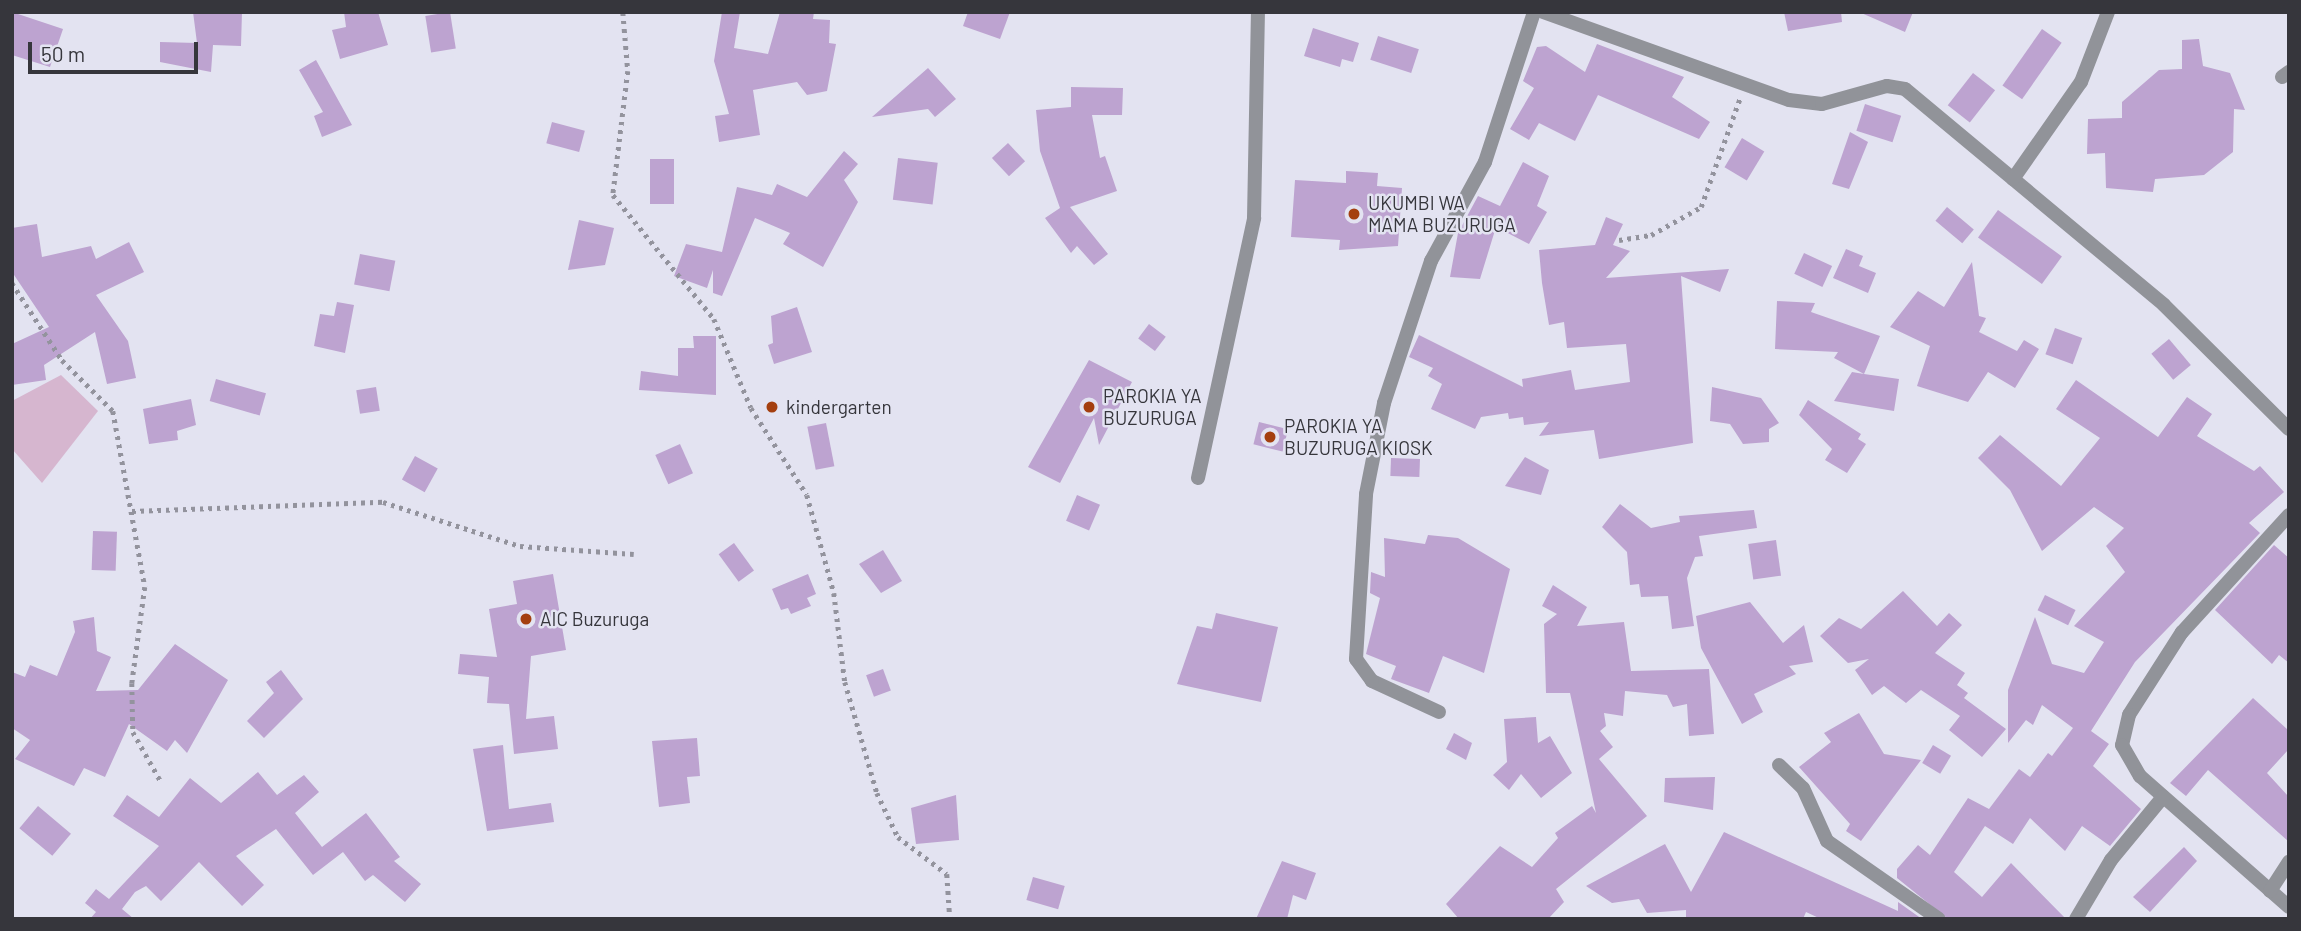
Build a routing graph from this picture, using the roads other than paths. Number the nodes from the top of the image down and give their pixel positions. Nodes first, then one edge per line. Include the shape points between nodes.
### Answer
1 (1258, 12) edge
2 (1534, 12) edge
3 (1543, 12) edge
4 (2108, 12) edge
5 (2013, 179) junction
6 (2289, 429) edge
7 (1198, 478) dead end
8 (2289, 515) edge
9 (1439, 712) dead end
10 (1779, 765) dead end
11 (2163, 797) junction
12 (2289, 862) edge
13 (2270, 891) junction
14 (2289, 907) edge
15 (1939, 919) edge
16 (2076, 919) edge

1 - 7 street via 1254,218
2 - 9 street via 1485,162 1431,261 1384,403 1366,494 1356,659 1372,681
3 - 5 street via 1743,87 1822,104 1887,86 1905,89
4 - 5 street via 2081,82
5 - 6 street via 2164,305
8 - 11 street via 2196,615 2129,715 2122,744 2128,762
10 - 15 street via 1804,788 1827,841
11 - 13 street
11 - 16 street via 2111,860
12 - 13 street
13 - 14 street

